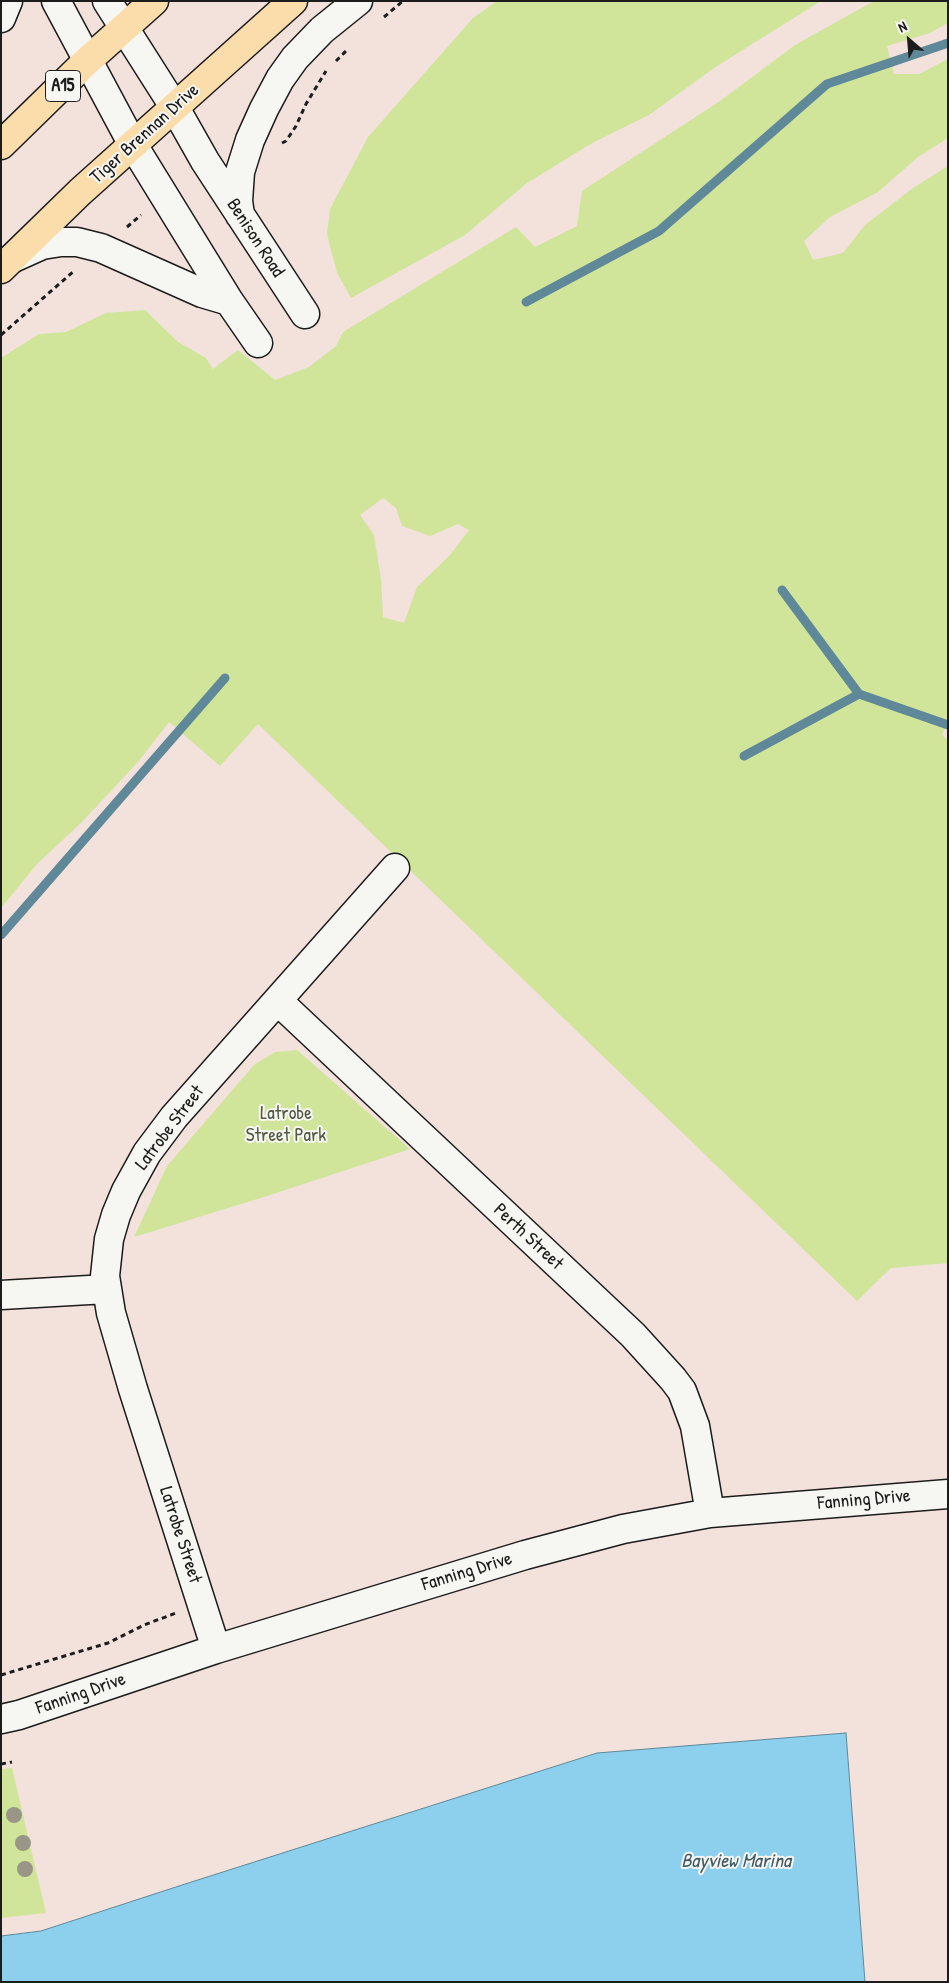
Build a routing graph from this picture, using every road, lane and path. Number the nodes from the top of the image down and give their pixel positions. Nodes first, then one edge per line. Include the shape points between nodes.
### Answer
1 (8, 1) edge
2 (56, 1) edge
3 (107, 1) edge
4 (154, 1) edge
5 (292, 1) edge
6 (358, 1) edge
7 (1, 18) edge
8 (124, 28) junction
9 (87, 61) junction
10 (175, 108) junction
11 (1, 145) edge
12 (133, 145) junction
13 (240, 215) junction
14 (6, 264) edge
15 (229, 301) junction
16 (305, 314) dead end
17 (258, 343) dead end
18 (395, 868) dead end
19 (278, 1001) junction
20 (107, 1289) junction
21 (1, 1295) edge
22 (948, 1494) edge
23 (710, 1513) junction
24 (202, 1604) junction
25 (216, 1649) junction
26 (1, 1675) edge
27 (1, 1719) edge
28 (12, 1762) dead end
29 (1, 1764) edge

1 - 7 street
2 - 9 street
3 - 8 street
4 - 8 main road, A15
5 - 10 main road, Tiger Brennan Drive
6 - 13 street via 322,30 295,58 264,109 240,172
8 - 9 main road, A15
8 - 10 street
9 - 11 main road, A15
9 - 12 street
10 - 12 main road, Tiger Brennan Drive
10 - 13 street, Benison Road
12 - 14 main road, Tiger Brennan Drive
12 - 15 street
13 - 16 street, Benison Road
14 - 15 street via 42,245 77,242 101,248 202,294
15 - 17 street
18 - 19 street, Latrobe Street
19 - 20 street, Latrobe Street via 146,1153 113,1223 105,1276
19 - 23 street, Perth Street via 632,1335 673,1378 682,1391 695,1426
20 - 21 street
20 - 24 street, Latrobe Street via 133,1389
22 - 23 street, Fanning Drive
23 - 25 street, Fanning Drive via 569,1542
24 - 25 street, Latrobe Street
24 - 26 path via 144,1625 108,1643
25 - 27 street, Fanning Drive
28 - 29 path

